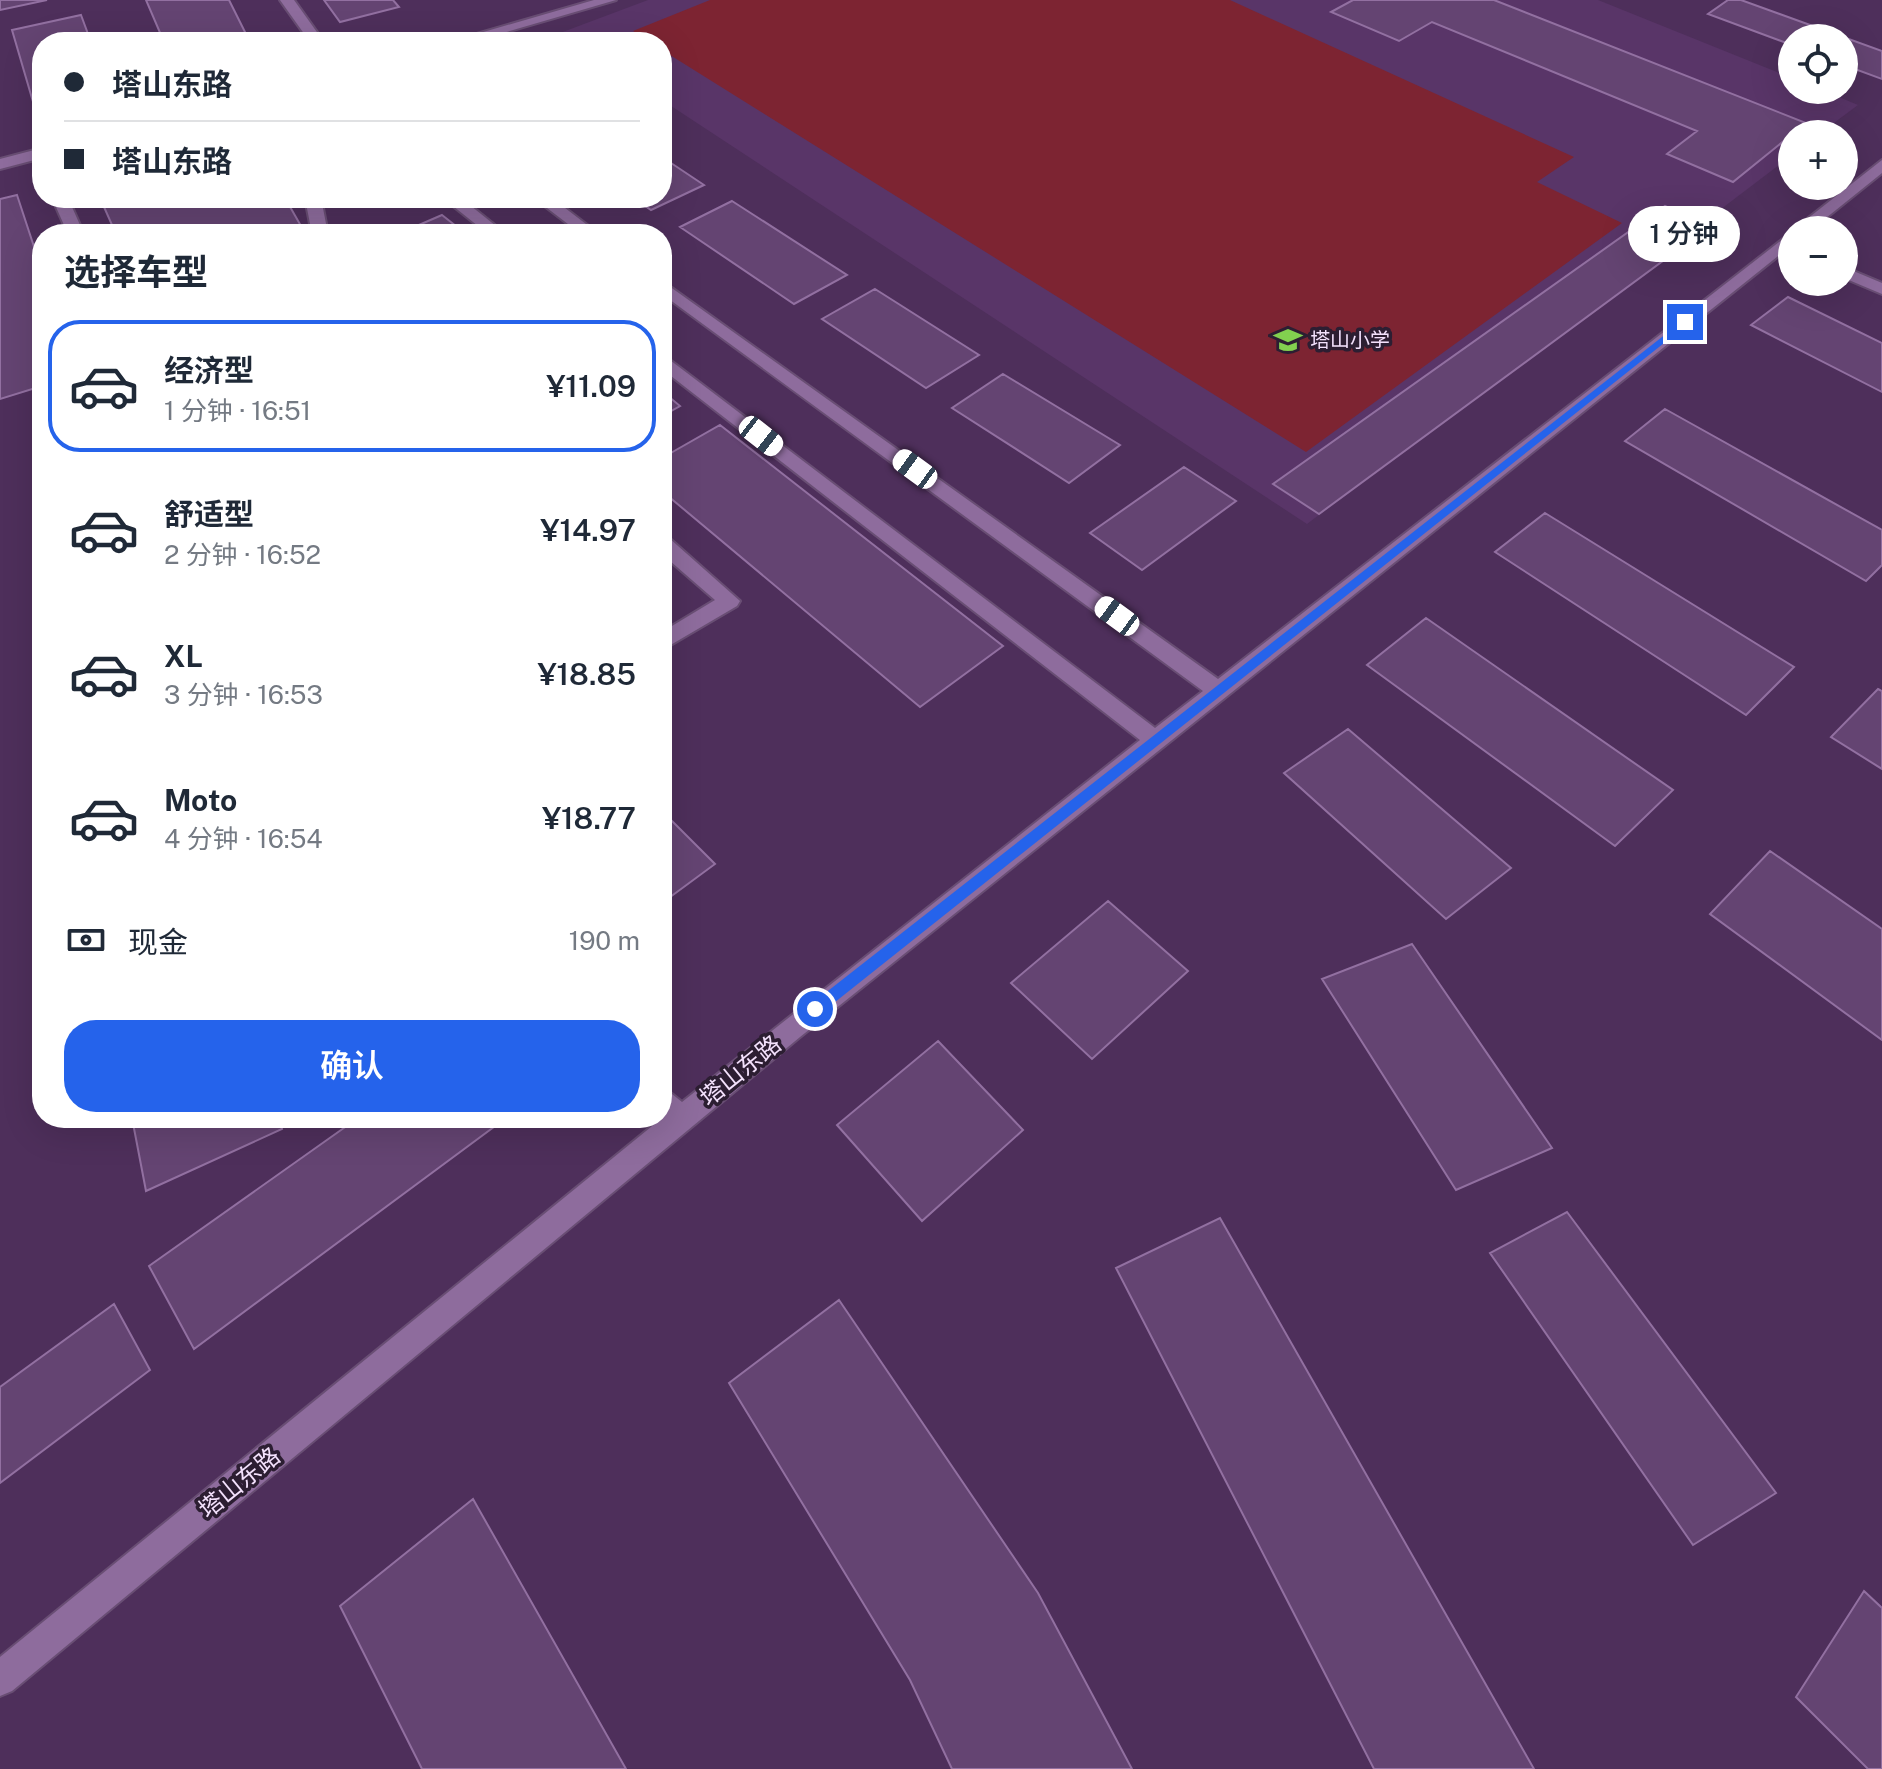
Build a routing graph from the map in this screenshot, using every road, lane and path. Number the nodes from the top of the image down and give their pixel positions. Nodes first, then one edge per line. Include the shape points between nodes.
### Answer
1 (287, 0) edge
2 (609, 0) edge
3 (310, 32) edge
4 (492, 32) edge
5 (32, 156) edge
6 (0, 164) edge
7 (1882, 165) edge
8 (464, 208) edge
9 (556, 208) edge
10 (1821, 216) edge
11 (485, 224) edge
12 (577, 224) edge
13 (1778, 251) edge
14 (1858, 278) edge
15 (1882, 289) edge
16 (672, 293) edge
17 (672, 368) edge
18 (672, 552) edge
19 (672, 636) edge
20 (1218, 690) junction
21 (1155, 740) junction
22 (672, 1108) edge
23 (649, 1128) edge
24 (0, 1679) edge

1 - 3 street
2 - 4 street
5 - 6 street
7 - 10 street, 塔山东路
8 - 11 street
9 - 12 street
13 - 20 street, 塔山东路
14 - 15 street
16 - 20 street
17 - 21 street
18 - 19 street via 730,601
20 - 21 street, 塔山东路
21 - 22 street, 塔山东路
23 - 24 street, 塔山东路

